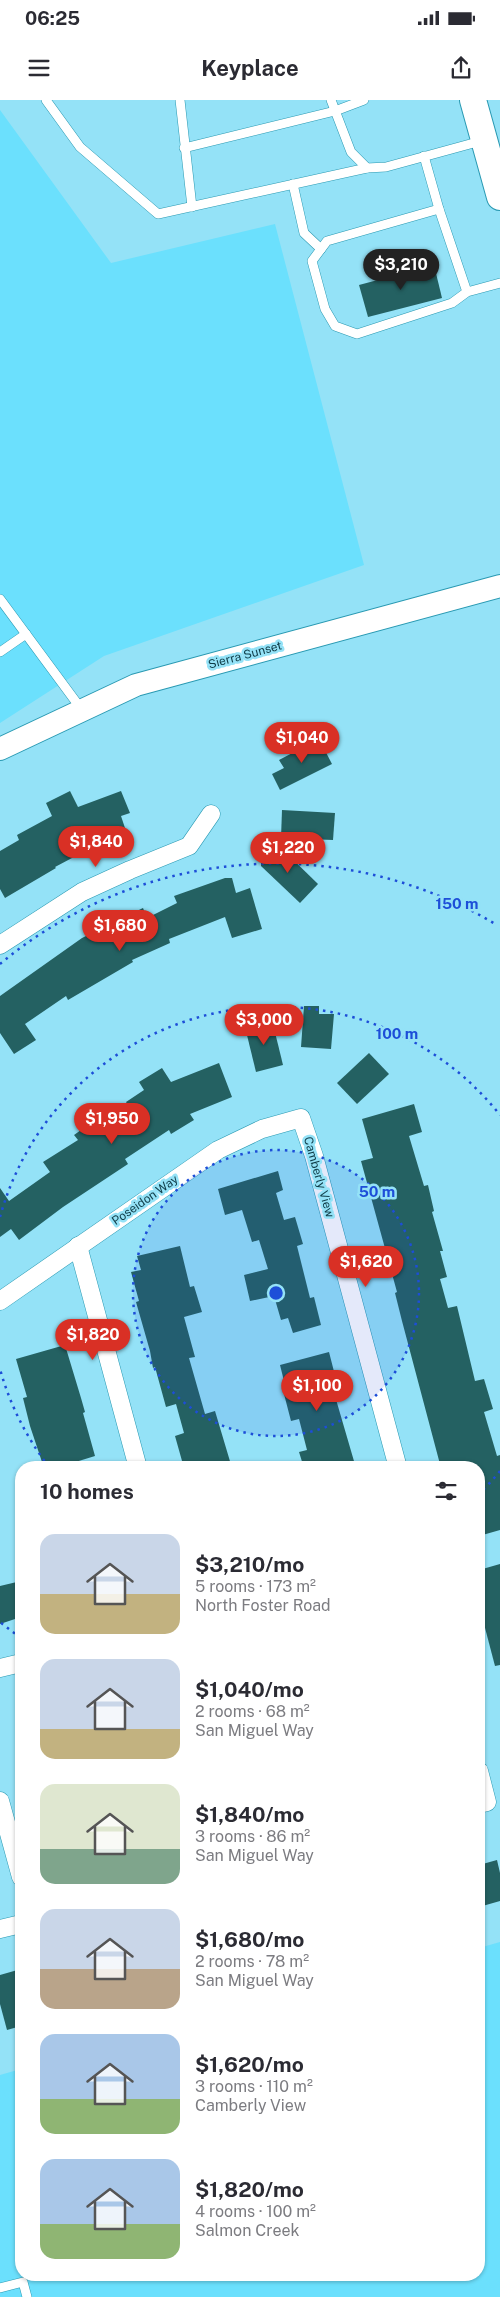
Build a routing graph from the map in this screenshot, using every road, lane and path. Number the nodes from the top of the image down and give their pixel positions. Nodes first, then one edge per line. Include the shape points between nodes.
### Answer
1 (46, 100) edge
2 (180, 100) edge
3 (330, 100) edge
4 (364, 100) edge
5 (473, 100) edge
6 (335, 111) junction
7 (484, 140) junction
8 (184, 148) junction
9 (424, 156) junction
10 (367, 168) junction
11 (293, 184) junction
12 (500, 196) edge
13 (192, 206) junction
14 (439, 208) junction
15 (321, 249) junction
16 (500, 283) edge
17 (467, 292) junction
18 (500, 586) edge
19 (0, 599) edge
20 (26, 634) junction
21 (0, 652) edge
22 (82, 710) junction
23 (0, 749) edge
24 (211, 814) dead end
25 (0, 945) edge
26 (301, 1118) joint
27 (78, 1246) junction
28 (0, 1301) edge
29 (136, 1461) edge
30 (396, 1461) edge
31 (15, 1664) edge
32 (0, 1668) edge
33 (0, 1801) edge
34 (15, 1855) edge
35 (15, 1925) edge
36 (0, 1929) edge
37 (0, 2288) edge
38 (27, 2297) edge

1 - 13 lane via 80,147 158,214
2 - 8 lane
3 - 6 lane
4 - 6 lane
5 - 7 main road
6 - 8 lane
6 - 10 lane via 351,152
7 - 9 lane
7 - 12 main road
8 - 13 lane
9 - 10 lane via 386,167
9 - 14 lane
10 - 11 lane
11 - 13 lane
11 - 15 lane via 304,233
14 - 15 lane via 327,241
14 - 17 lane
15 - 17 lane via 312,261 324,309 335,326 358,334 452,303
16 - 17 lane
18 - 22 street, Sierra Sunset via 136,684
19 - 20 lane
20 - 21 lane
20 - 22 lane
22 - 23 street, Sierra Sunset
24 - 25 street via 189,846 82,892
26 - 27 street, Poseidon Way via 262,1128 218,1150
26 - 30 street, Camberly View
27 - 28 street, Poseidon Way
27 - 29 street
31 - 32 street
33 - 34 street
35 - 36 street
37 - 38 lane via 23,2282

